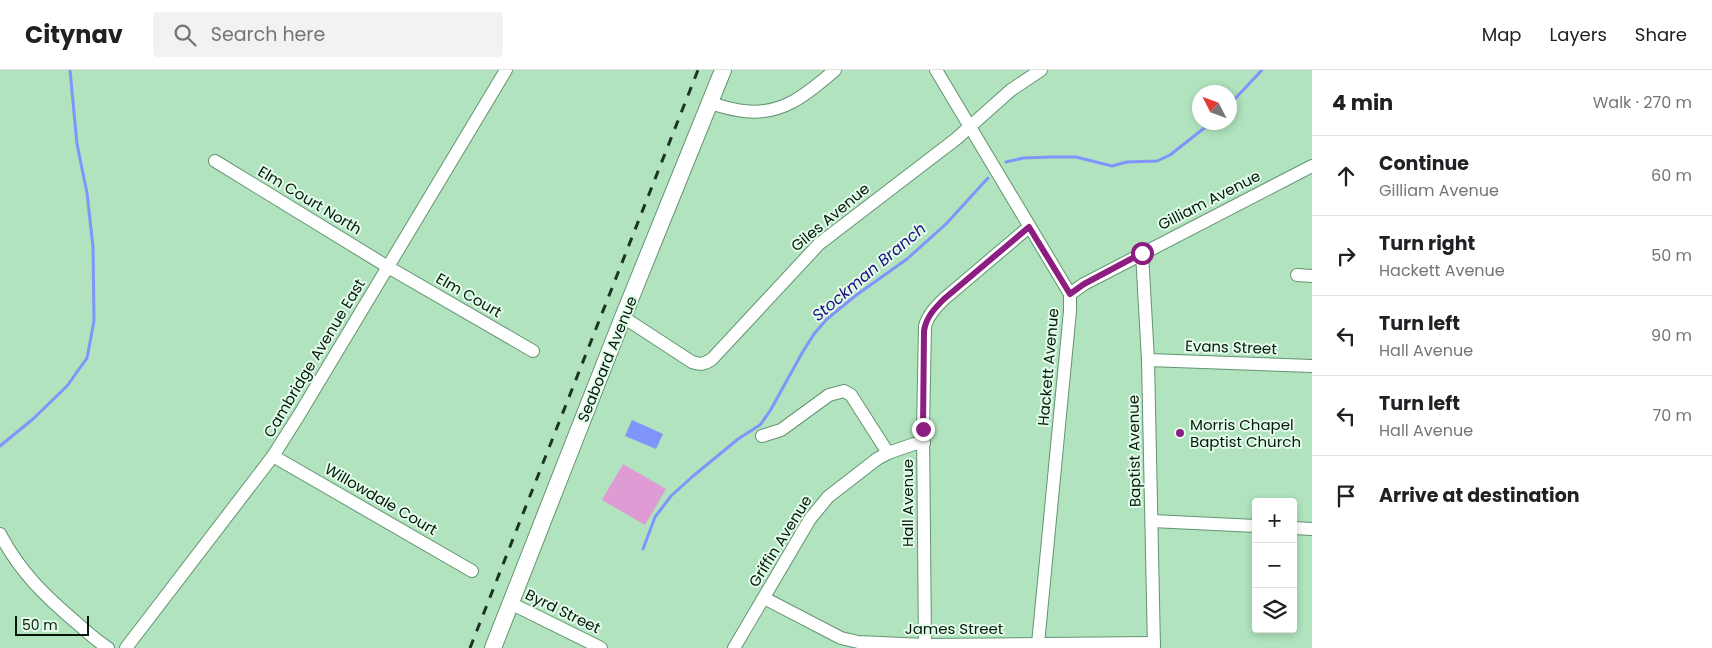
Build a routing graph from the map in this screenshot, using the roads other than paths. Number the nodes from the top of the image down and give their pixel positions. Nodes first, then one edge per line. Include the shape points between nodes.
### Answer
1 (506, 70) edge
2 (723, 70) edge
3 (835, 70) edge
4 (936, 70) edge
5 (1041, 70) edge
6 (710, 103) junction
7 (970, 127) junction
8 (215, 161) dead end
9 (1312, 166) edge
10 (1029, 227) junction
11 (1142, 253) junction
12 (388, 267) junction
13 (1297, 275) dead end
14 (1312, 276) edge
15 (1070, 294) junction
16 (623, 317) junction
17 (533, 351) dead end
18 (1148, 360) junction
19 (1312, 366) edge
20 (762, 436) dead end
21 (924, 443) junction
22 (888, 453) junction
23 (273, 456) junction
24 (1152, 521) junction
25 (1252, 526) edge
26 (1297, 528) edge
27 (1312, 529) edge
28 (0, 534) edge
29 (472, 571) dead end
30 (764, 598) junction
31 (510, 603) junction
32 (1038, 644) junction
33 (925, 645) junction
34 (1154, 645) edge
35 (886, 646) edge
36 (108, 648) edge
37 (126, 648) edge
38 (493, 648) edge
39 (601, 648) edge
40 (734, 648) edge

1 - 12 street, Cambridge Avenue East
2 - 6 main road, Seaboard Avenue
3 - 6 street via 802,97 772,110 745,111
4 - 7 street, Hackett Avenue
5 - 7 street, Giles Avenue via 1011,90
6 - 16 main road, Seaboard Avenue
7 - 10 street, Hackett Avenue
7 - 16 street, Giles Avenue via 819,244 706,363 692,362
8 - 12 street, Elm Court North
9 - 11 street, Gilliam Avenue
10 - 15 street, Hackett Avenue
10 - 21 street, Hall Avenue via 944,299 927,320 924,331
11 - 15 street, Gilliam Avenue
11 - 18 street, Baptist Avenue
12 - 17 street, Elm Court
12 - 23 street, Cambridge Avenue East
13 - 14 street
15 - 32 street, Hackett Avenue
16 - 31 main road, Seaboard Avenue
18 - 19 street, Evans Street
18 - 24 street, Baptist Avenue
20 - 22 street via 781,430 829,394 844,391 851,395
21 - 22 street, Griffin Avenue
21 - 33 street, Hall Avenue
22 - 30 street, Griffin Avenue via 838,488 819,507
23 - 29 street, Willowdale Court
23 - 37 street, Cambridge Avenue East
24 - 25 street
24 - 34 street, Baptist Avenue
26 - 27 street
28 - 36 street via 14,560 36,586
30 - 35 street, James Street via 842,638
30 - 40 street, Griffin Avenue
31 - 38 main road, Seaboard Avenue
31 - 39 street, Byrd Street
32 - 33 street, James Street
32 - 34 street, James Street
33 - 35 street, James Street

